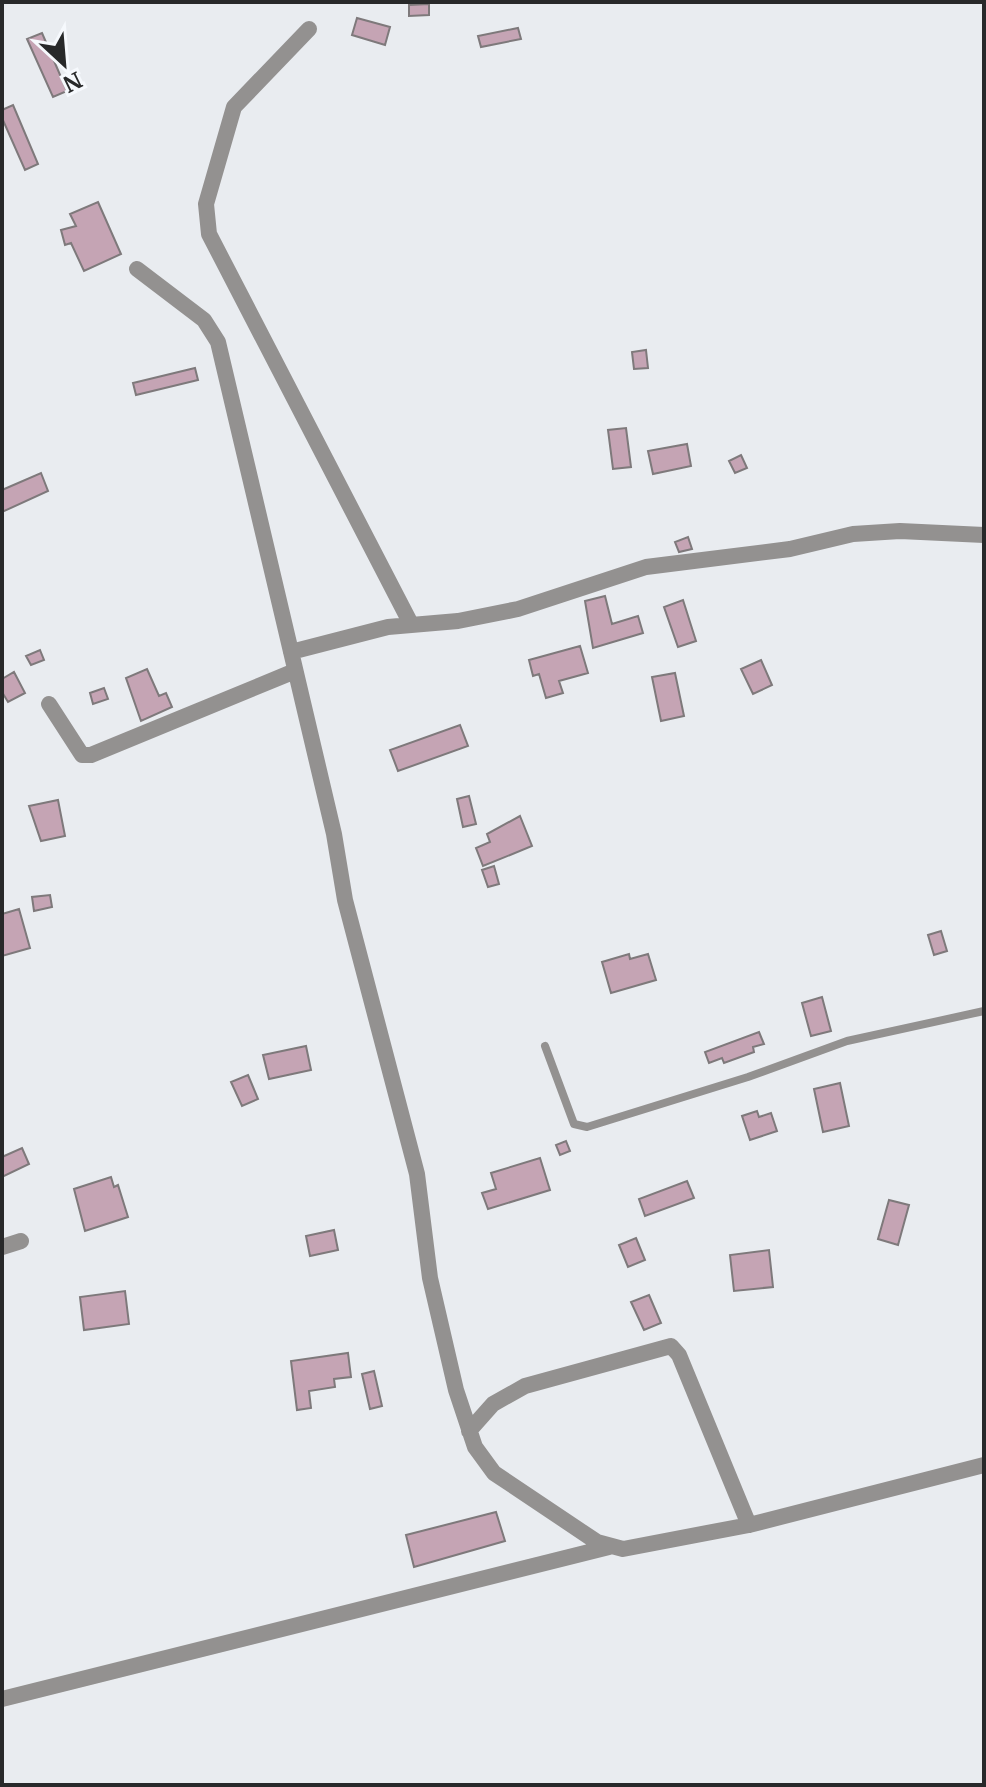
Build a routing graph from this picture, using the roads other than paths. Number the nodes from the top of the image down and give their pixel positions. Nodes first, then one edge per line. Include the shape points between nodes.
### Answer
1 (309, 29) dead end
2 (137, 269) dead end
3 (984, 535) edge
4 (411, 624) junction
5 (291, 652) junction
6 (295, 671) junction
7 (49, 704) dead end
8 (984, 1011) edge
9 (545, 1046) dead end
10 (21, 1241) dead end
11 (2, 1247) edge
12 (469, 1431) junction
13 (984, 1465) edge
14 (749, 1525) junction
15 (609, 1547) junction
16 (2, 1699) edge

1 - 4 street via 234,107 206,204 209,234
2 - 5 street via 204,320 218,342
3 - 4 street via 853,534 790,549 646,567 506,612
4 - 5 street
5 - 6 street
6 - 7 street via 91,755 75,749
6 - 12 street via 345,900 417,1174 430,1278
8 - 9 lane via 847,1041 587,1127 574,1124
10 - 11 street
12 - 14 street via 493,1404 525,1386 671,1346
12 - 15 street via 484,1461 509,1486
13 - 14 street
14 - 15 street
15 - 16 street

